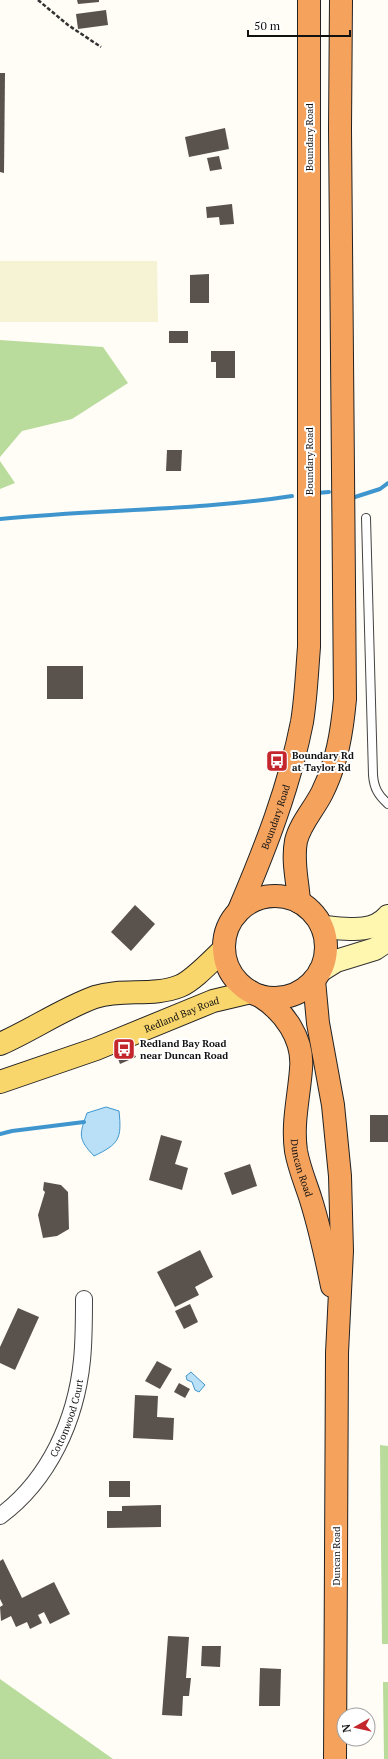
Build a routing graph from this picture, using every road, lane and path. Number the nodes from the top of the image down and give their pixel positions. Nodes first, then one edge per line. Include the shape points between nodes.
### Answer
1 (38, 0) edge
2 (309, 0) edge
3 (341, 0) edge
4 (101, 47) dead end
5 (366, 518) dead end
6 (388, 804) edge
7 (299, 902) junction
8 (239, 910) junction
9 (388, 916) edge
10 (322, 927) junction
11 (388, 940) edge
12 (224, 949) junction
13 (317, 976) junction
14 (256, 994) junction
15 (0, 1044) edge
16 (0, 1082) edge
17 (84, 1299) dead end
18 (337, 1353) junction
19 (0, 1516) edge
20 (335, 1759) edge

1 - 4 path via 68,26
2 - 8 highway, Boundary Road via 309,646 302,721 288,783 270,836
3 - 7 highway via 344,699 342,729 333,768 296,841 294,868
5 - 6 lane via 374,784 378,795
7 - 8 highway via 287,897 274,896 256,900
7 - 10 highway via 316,917
8 - 12 highway via 226,935
9 - 10 street via 370,928
10 - 13 highway via 326,942 325,957
11 - 13 street via 375,949 336,961
12 - 14 highway via 232,974 240,984
12 - 15 main road via 181,986 163,991 98,996 74,1005
13 - 14 highway via 303,990 289,996 275,998
13 - 18 highway, Duncan Road via 318,1023 333,1105 340,1176 342,1251
14 - 16 main road, Redland Bay Road via 213,1001 96,1049
14 - 18 highway, Duncan Road via 274,1005 289,1023 301,1057 294,1135 334,1294
17 - 19 street, Cottonwood Court via 82,1361 74,1407 59,1445 26,1493
18 - 20 highway, Duncan Road

